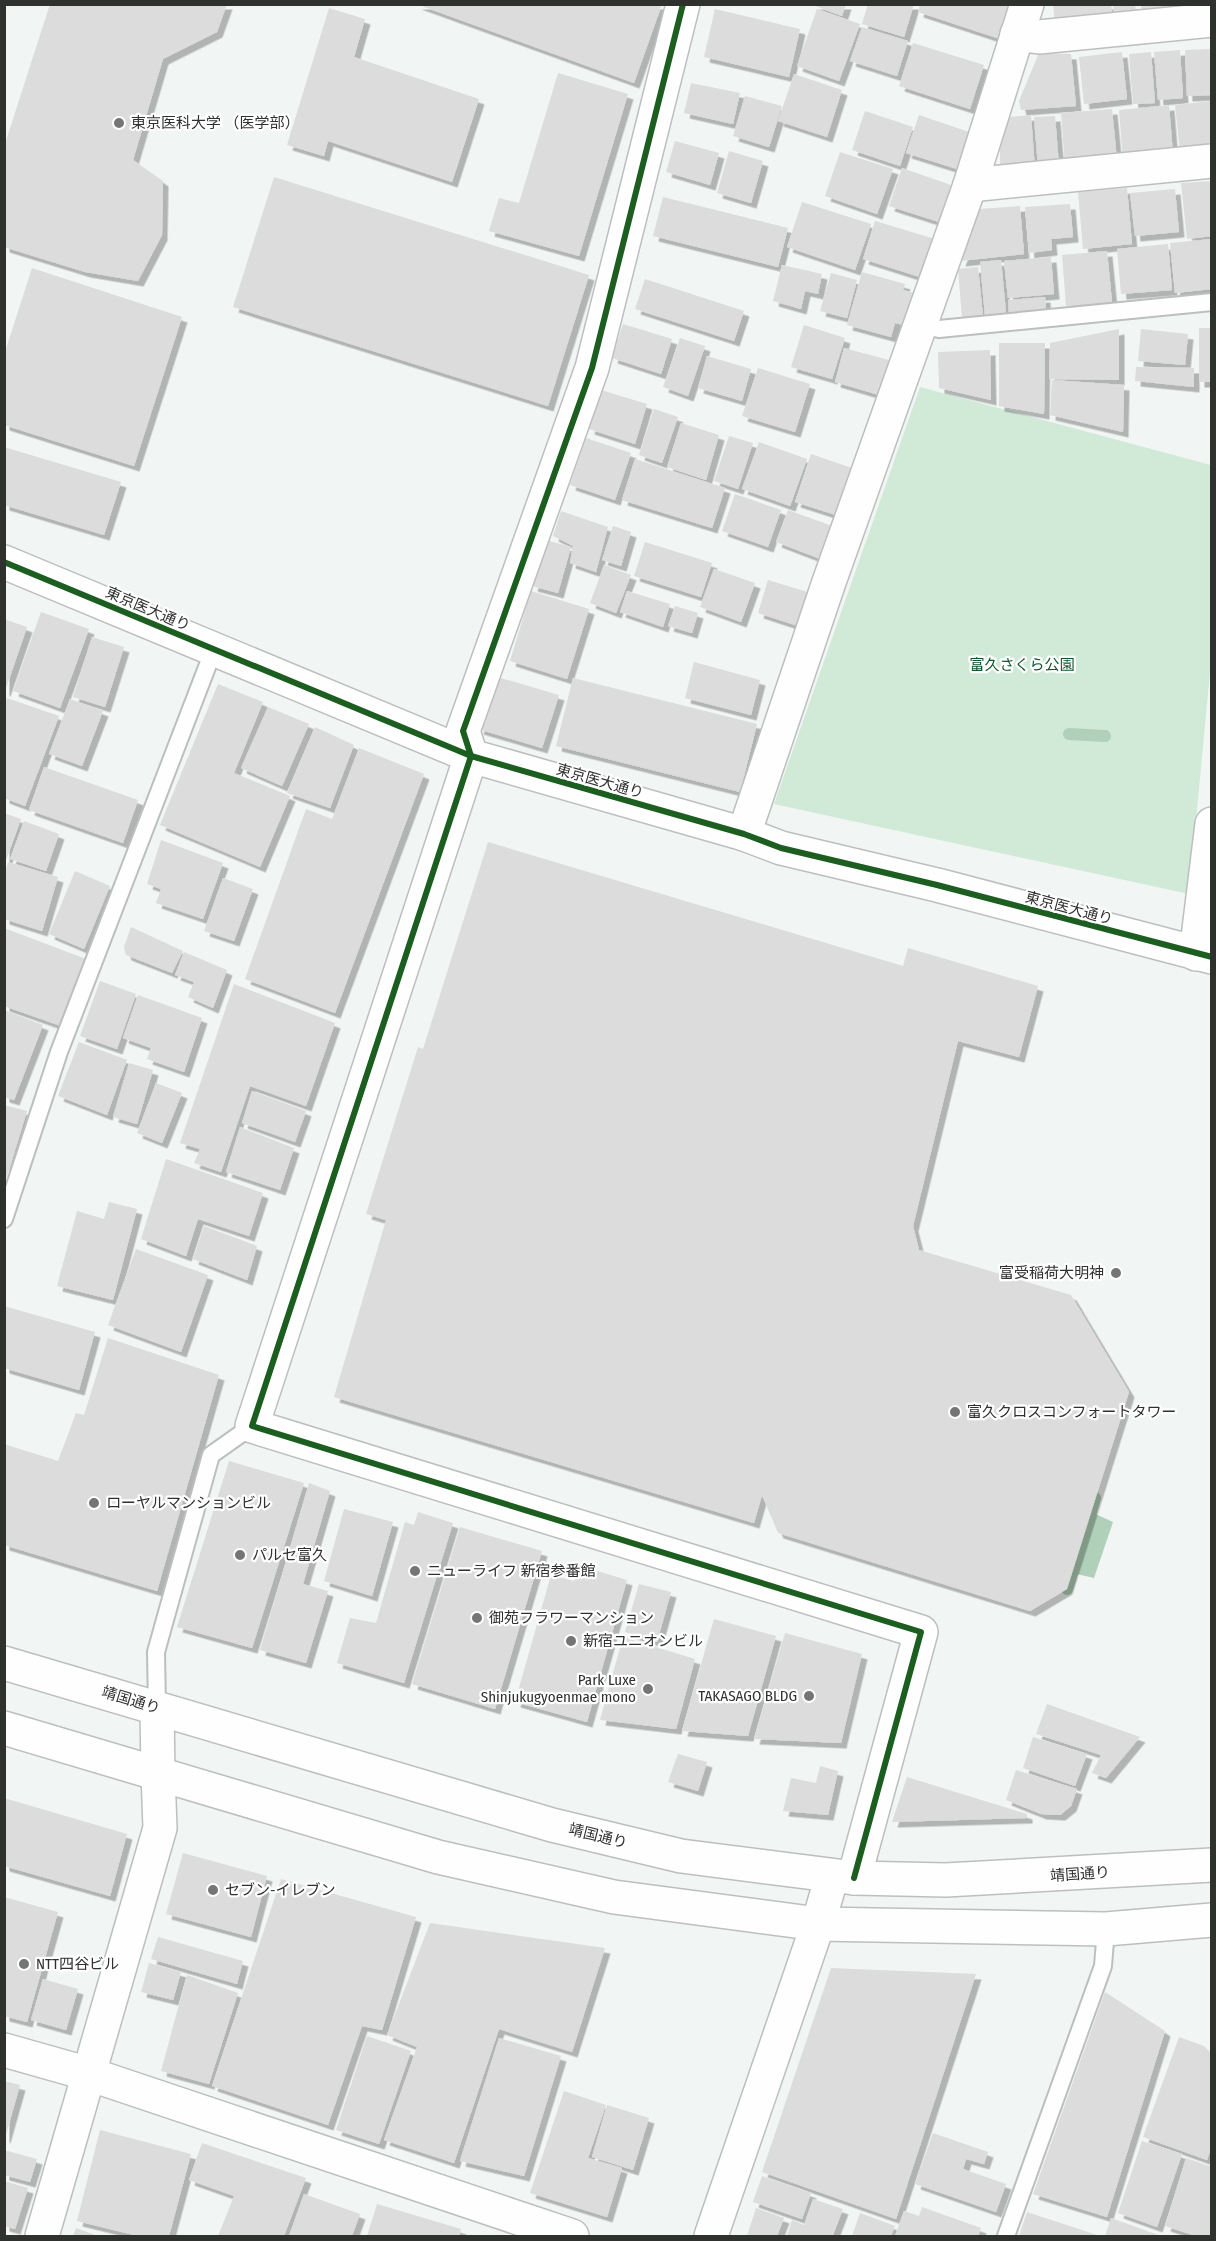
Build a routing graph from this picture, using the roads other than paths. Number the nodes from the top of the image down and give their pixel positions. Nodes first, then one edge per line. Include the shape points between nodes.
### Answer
1 (683, 4) edge
2 (1022, 19) edge
3 (1212, 20) edge
4 (1212, 160) edge
5 (970, 185) junction
6 (1212, 302) edge
7 (920, 325) junction
8 (4, 562) edge
9 (214, 650) junction
10 (471, 756) junction
11 (1212, 824) edge
12 (744, 834) junction
13 (1204, 956) edge
14 (4, 1219) edge
15 (252, 1426) junction
16 (4, 1663) edge
17 (157, 1708) junction
18 (4, 1728) edge
19 (158, 1773) junction
20 (1212, 1865) edge
21 (843, 1877) junction
22 (1212, 1920) edge
23 (818, 1924) junction
24 (1106, 1929) junction
25 (4, 2050) edge
26 (88, 2074) junction
27 (42, 2236) edge
28 (572, 2236) edge
29 (711, 2236) edge
30 (1006, 2236) edge

1 - 10 street via 592,368 463,731
2 - 3 street via 1039,37
2 - 5 street
4 - 5 street
5 - 7 street
6 - 7 lane via 939,329
7 - 12 street
8 - 9 street, 東京医大通り
9 - 10 street, 東京医大通り
9 - 14 lane via 59,1052
10 - 12 street, 東京医大通り
10 - 15 street
11 - 13 street
12 - 13 street, 東京医大通り via 781,848
15 - 17 lane via 211,1455 156,1652
15 - 21 street via 921,1632
16 - 17 street, 靖国通り
17 - 19 street
17 - 21 street, 靖国通り via 552,1825 681,1856
18 - 19 street
19 - 23 street via 449,1860 614,1897
19 - 26 street via 160,1828
20 - 21 street, 靖国通り via 946,1880
21 - 23 street
22 - 24 street
23 - 24 street
23 - 29 street
24 - 30 lane via 1103,1966
25 - 26 street
26 - 27 street
26 - 28 street

